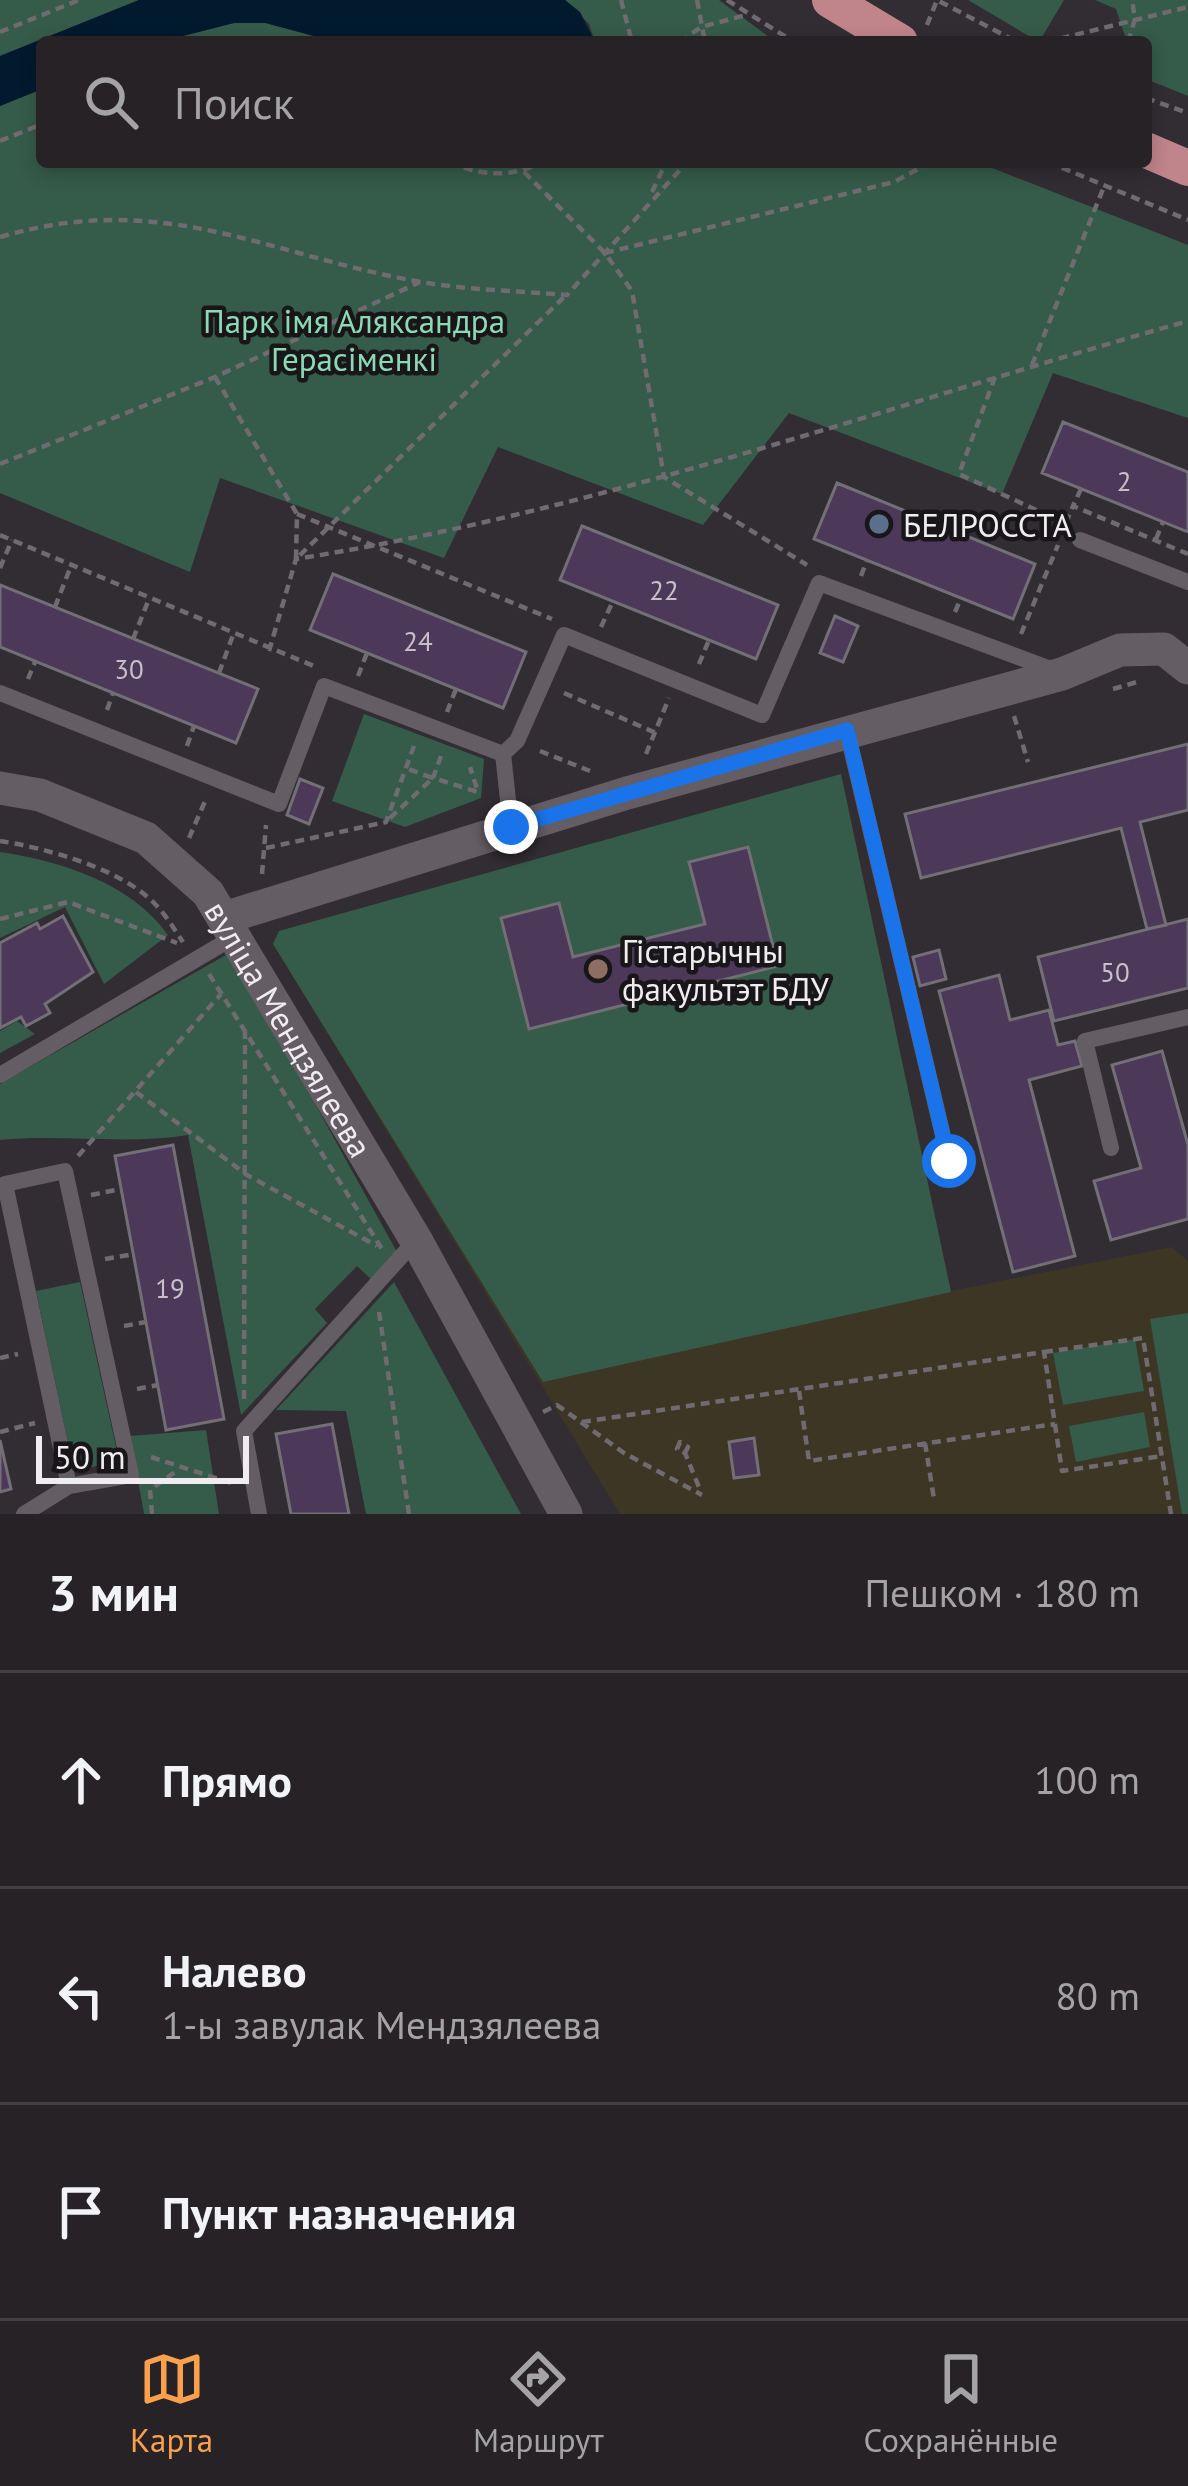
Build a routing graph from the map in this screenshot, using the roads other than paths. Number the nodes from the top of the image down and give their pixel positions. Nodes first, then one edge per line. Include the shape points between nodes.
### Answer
1 (830, 0) edge
2 (890, 36) edge
3 (1152, 153) edge
4 (1188, 168) edge
5 (1080, 540) dead end
6 (1188, 582) edge
7 (1188, 669) edge
8 (1062, 674) junction
9 (0, 693) edge
10 (762, 715) junction
11 (847, 730) junction
12 (772, 752) junction
13 (503, 754) junction
14 (0, 788) edge
15 (511, 827) junction
16 (229, 927) junction
17 (1188, 1017) edge
18 (0, 1076) edge
19 (1111, 1148) dead end
20 (949, 1161) dead end
21 (416, 1240) junction
22 (69, 1486) junction
23 (566, 1513) edge
24 (24, 1514) edge
25 (259, 1514) edge

1 - 2 main road
3 - 4 main road
5 - 6 lane
7 - 8 street via 1164,649 1120,650
8 - 10 lane via 820,584
8 - 11 street
9 - 13 lane via 279,804 324,686
10 - 12 lane
10 - 13 lane via 563,635 517,741
11 - 12 street
11 - 20 lane
12 - 15 street
13 - 15 lane
14 - 16 street, вуліца Мендзялеева via 40,795 146,838 208,893
15 - 16 street via 258,907
16 - 18 lane via 196,959
16 - 21 street, вуліца Мендзялеева
17 - 19 lane via 1085,1042
21 - 23 street, вуліца Мендзялеева
21 - 25 lane via 386,1256 375,1281 244,1431
22 - 22 lane via 131,1475 65,1171 5,1184
22 - 24 lane

